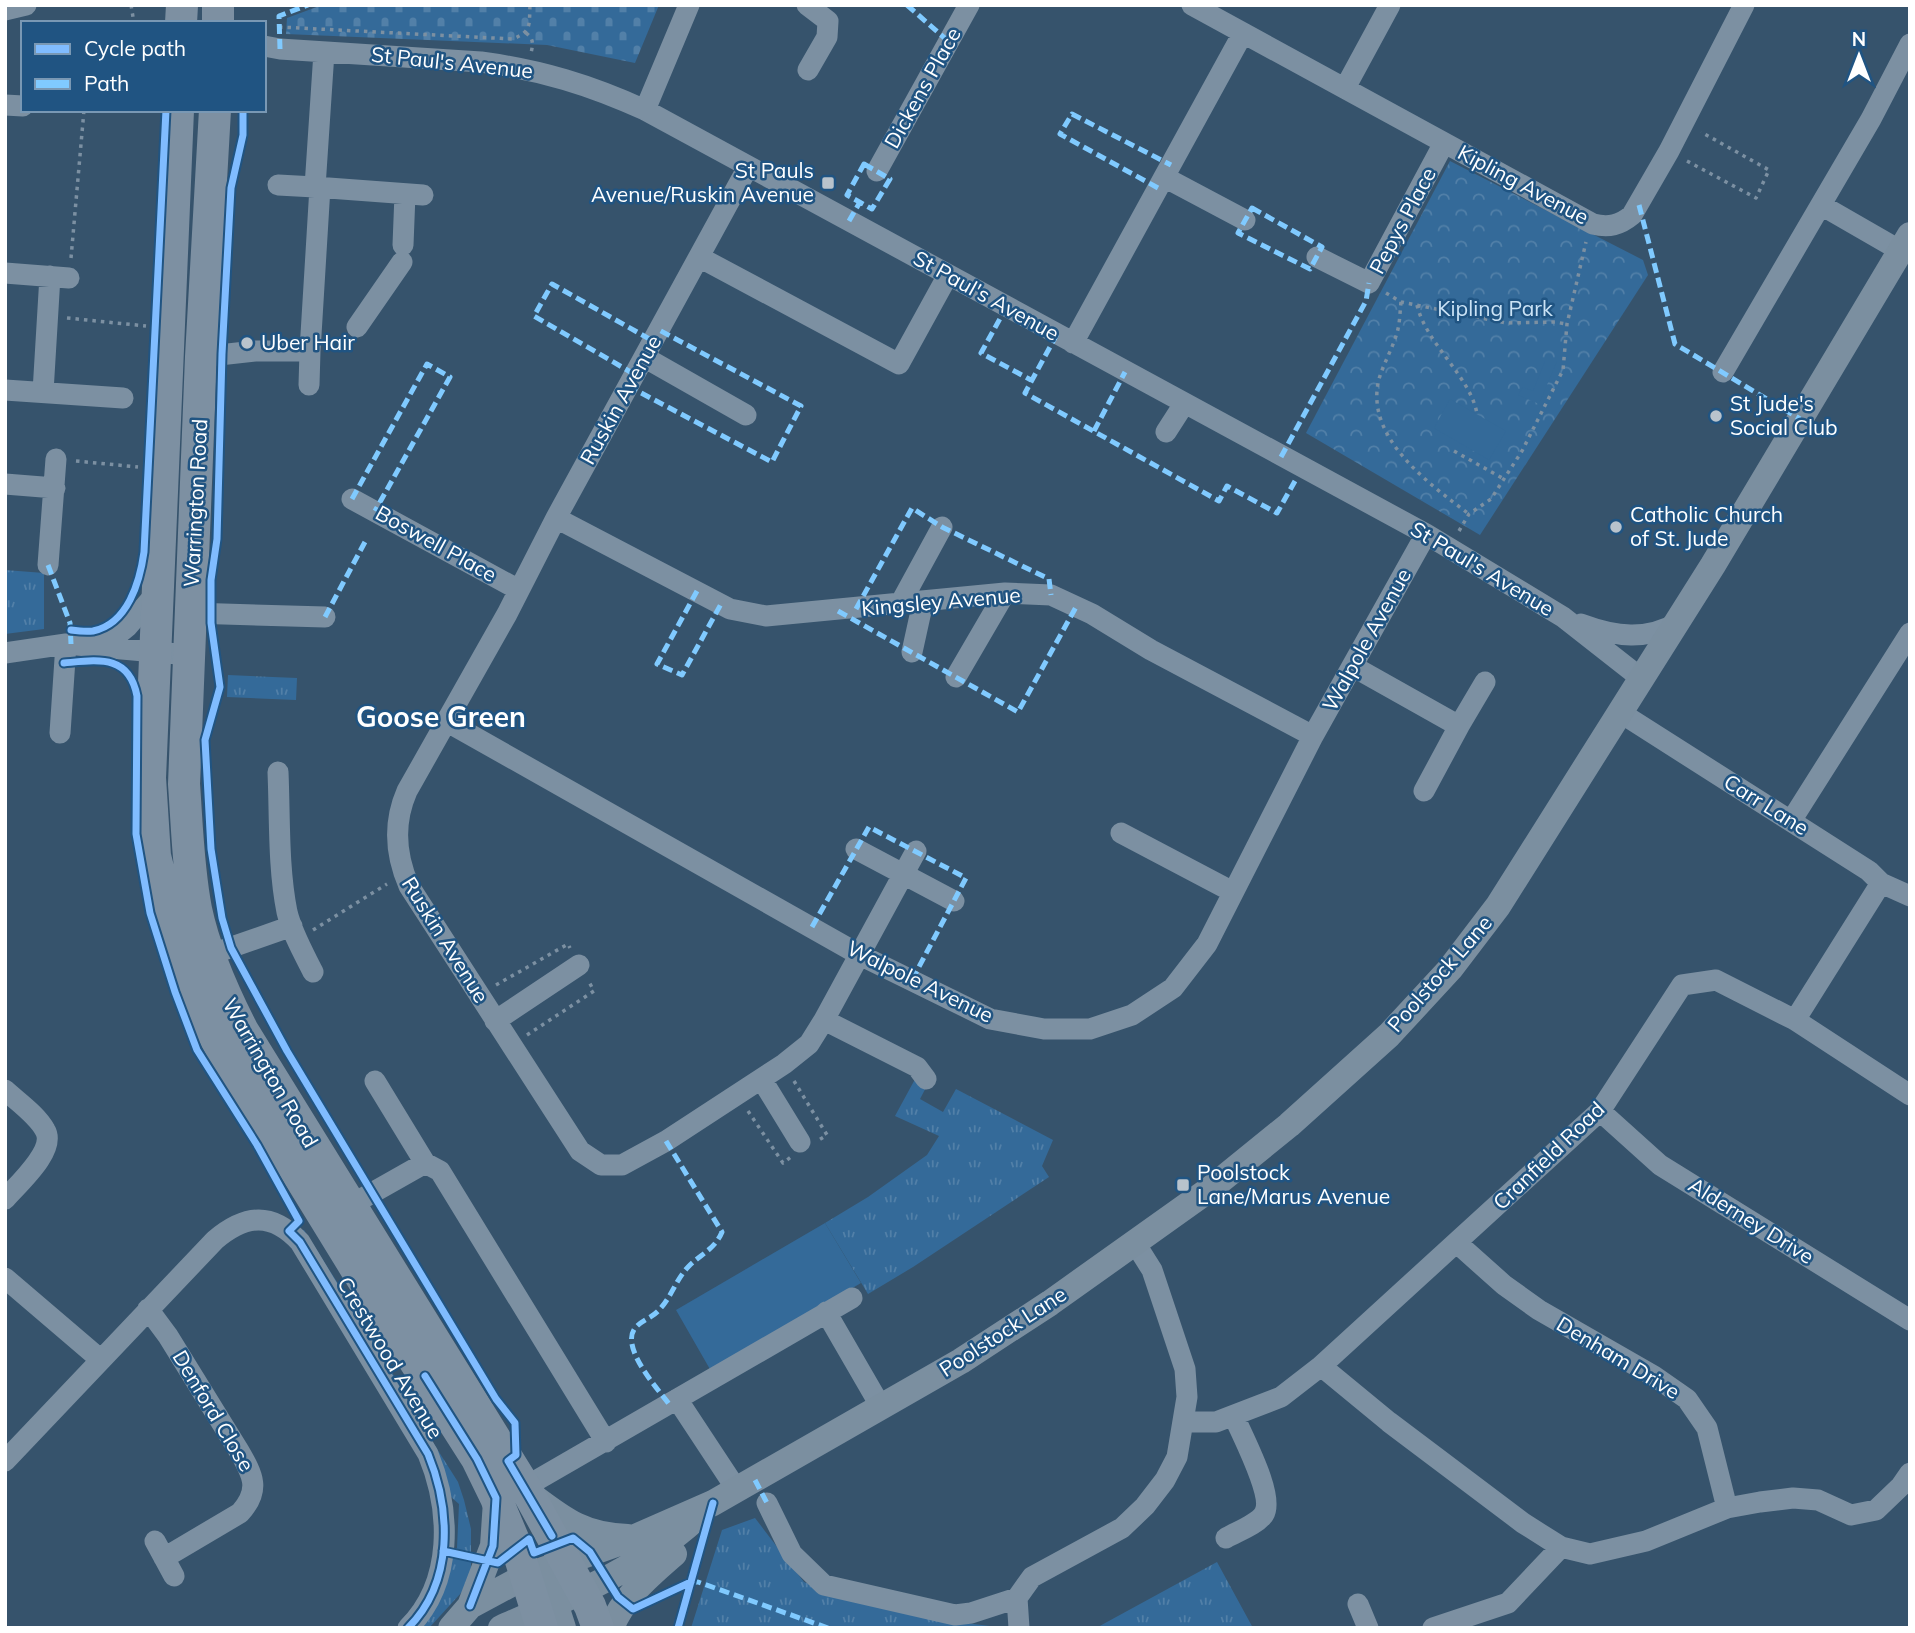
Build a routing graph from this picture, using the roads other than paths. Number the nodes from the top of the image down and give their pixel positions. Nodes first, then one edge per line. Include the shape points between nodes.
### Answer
1 (26, 5) edge
2 (688, 5) edge
3 (807, 5) edge
4 (969, 5) edge
5 (1192, 5) edge
6 (1390, 5) edge
7 (1744, 5) edge
8 (5, 10) edge
9 (1243, 33) junction
10 (1910, 44) edge
11 (269, 49) edge
12 (324, 52) junction
13 (808, 70) dead end
14 (1345, 88) junction
15 (645, 110) junction
16 (178, 112) edge
17 (215, 112) edge
18 (1444, 143) junction
19 (748, 167) junction
20 (877, 172) dead end
21 (1164, 177) junction
22 (278, 185) dead end
23 (317, 187) junction
24 (1821, 205) junction
25 (1245, 220) dead end
26 (1905, 243) edge
27 (699, 257) junction
28 (1317, 257) dead end
29 (5, 273) edge
30 (948, 275) junction
31 (357, 327) dead end
32 (1073, 343) junction
33 (310, 351) junction
34 (201, 357) junction
35 (644, 357) junction
36 (1723, 373) dead end
37 (309, 385) dead end
38 (5, 390) edge
39 (43, 392) junction
40 (123, 398) dead end
41 (1184, 404) junction
42 (746, 415) dead end
43 (1166, 432) dead end
44 (56, 459) road end
45 (5, 484) edge
46 (55, 488) junction
47 (352, 499) dead end
48 (556, 518) junction
49 (942, 527) dead end
50 (1426, 534) junction
51 (48, 565) dead end
52 (519, 590) junction
53 (158, 591) junction
54 (1005, 593) junction
55 (923, 602) junction
56 (900, 604) junction
57 (191, 613) junction
58 (325, 617) dead end
59 (1563, 617) junction
60 (1679, 622) junction
61 (1910, 633) edge
62 (74, 644) junction
63 (156, 650) junction
64 (912, 652) dead end
65 (5, 653) edge
66 (189, 655) junction
67 (1902, 662) edge
68 (1354, 667) junction
69 (957, 677) dead end
70 (1642, 679) junction
71 (1485, 682) dead end
72 (1621, 713) junction
73 (446, 721) junction
74 (1459, 726) junction
75 (60, 733) dead end
76 (1313, 736) junction
77 (278, 772) dead end
78 (1424, 791) dead end
79 (1791, 821) junction
80 (1121, 833) dead end
81 (856, 849) dead end
82 (915, 851) dead end
83 (903, 874) junction
84 (1881, 883) junction
85 (1233, 892) junction
86 (1910, 896) edge
87 (954, 901) dead end
88 (294, 933) junction
89 (209, 955) junction
90 (860, 955) junction
91 (579, 965) dead end
92 (313, 972) dead end
93 (824, 1020) junction
94 (1796, 1020) junction
95 (495, 1021) junction
96 (926, 1079) dead end
97 (762, 1080) junction
98 (375, 1081) dead end
99 (5, 1090) edge
100 (1910, 1095) edge
101 (1600, 1111) junction
102 (800, 1142) dead end
103 (425, 1163) junction
104 (5, 1199) edge
105 (349, 1206) junction
106 (1135, 1243) junction
107 (1457, 1243) junction
108 (5, 1278) edge
109 (852, 1298) dead end
110 (148, 1309) junction
111 (826, 1312) junction
112 (1910, 1320) edge
113 (102, 1360) junction
114 (1321, 1366) junction
115 (677, 1399) junction
116 (881, 1407) junction
117 (1234, 1416) junction
118 (1185, 1422) junction
119 (606, 1442) junction
120 (5, 1461) edge
121 (1910, 1473) edge
122 (737, 1490) junction
123 (517, 1493) junction
124 (713, 1503) junction
125 (767, 1503) dead end
126 (1727, 1508) junction
127 (633, 1538) junction
128 (1226, 1538) dead end
129 (1561, 1547) junction
130 (164, 1558) dead end
131 (565, 1561) junction
132 (526, 1576) junction
133 (1017, 1598) junction
134 (1358, 1604) dead end
135 (470, 1606) junction
136 (556, 1612) edge
137 (408, 1628) edge
138 (451, 1628) edge
139 (501, 1628) edge
140 (598, 1628) edge
141 (611, 1628) edge
142 (1019, 1628) edge
143 (1368, 1628) edge
144 (1433, 1628) edge

1 - 8 street
2 - 15 street
3 - 13 street via 828,21 827,37
4 - 20 street, Dickens Place
5 - 9 street
6 - 14 street
7 - 18 street, Kipling Avenue via 1669,151 1632,215 1623,222 1593,224
9 - 14 street, Kipling Avenue
9 - 21 street
10 - 24 street
11 - 12 street, St Paul's Avenue
12 - 15 street, St Paul's Avenue via 481,62 537,71
12 - 23 street
14 - 18 street, Kipling Avenue
15 - 19 street, St Paul's Avenue
16 - 53 highway, Warrington Road
17 - 34 highway, Warrington Road
18 - 28 street, Pepys Place via 1369,283
19 - 27 street, Ruskin Avenue
19 - 30 street, St Paul's Avenue
21 - 25 street
21 - 32 street
22 - 23 street
23 - 31 street via 414,195 402,253
23 - 33 street
24 - 26 street
24 - 36 street
26 - 60 main road, Poolstock Lane
27 - 30 street via 899,364
27 - 35 street, Ruskin Avenue
29 - 39 street via 60,277
30 - 32 street, St Paul's Avenue
32 - 41 street, St Paul's Avenue
33 - 34 street
33 - 37 street
34 - 57 highway, Warrington Road
35 - 42 street
35 - 48 street, Ruskin Avenue
38 - 39 street
39 - 40 street
41 - 43 street
41 - 50 street, St Paul's Avenue
44 - 46 street
45 - 46 street
46 - 51 street
47 - 52 street, Boswell Place
48 - 52 street, Ruskin Avenue
48 - 56 street, Kingsley Avenue via 730,608 766,616
49 - 56 street
50 - 59 street, St Paul's Avenue
50 - 68 street, Walpole Avenue
52 - 73 street, Ruskin Avenue
53 - 62 street via 117,635
53 - 63 highway, Warrington Road
54 - 55 street, Kingsley Avenue
54 - 69 street
54 - 76 street, Kingsley Avenue via 1051,595
55 - 56 street, Kingsley Avenue
55 - 64 street
57 - 58 street
57 - 66 highway, Warrington Road
59 - 60 street via 1616,635 1638,636
59 - 70 street, St Paul's Avenue
60 - 70 main road, Poolstock Lane
61 - 67 street
62 - 63 street
62 - 65 street
62 - 75 street
63 - 66 street
63 - 123 highway, Warrington Road via 151,816 155,856 183,968 222,1051 356,1269 457,1427
66 - 89 highway, Warrington Road via 184,784 188,848 196,908
67 - 79 street
68 - 74 street
68 - 76 street, Walpole Avenue
70 - 72 main road, Poolstock Lane
71 - 74 street
72 - 79 street, Carr Lane
72 - 106 main road, Poolstock Lane via 1498,906 1450,969 1389,1035 1289,1125
73 - 90 street, Walpole Avenue
73 - 95 street, Ruskin Avenue via 407,791 399,816 397,848 409,886
74 - 78 street
76 - 85 street, Walpole Avenue
77 - 88 street via 281,854
79 - 84 street, Carr Lane
80 - 85 street
81 - 83 street
82 - 83 street, Ruskin Avenue
83 - 87 street
83 - 90 street, Ruskin Avenue
84 - 86 street, Carr Lane
84 - 94 street
85 - 90 street, Walpole Avenue via 1207,944 1173,988 1132,1014 1090,1030 1044,1029 990,1019
88 - 89 street
88 - 92 street
89 - 105 highway, Warrington Road via 243,1031
90 - 93 street, Ruskin Avenue
91 - 95 street
93 - 96 street via 917,1067
93 - 97 street, Ruskin Avenue via 809,1044
94 - 100 street, Cranfield Road
94 - 101 street, Cranfield Road via 1716,980 1682,985
95 - 97 street, Ruskin Avenue via 580,1151 601,1165 622,1165
97 - 102 street
98 - 103 street
99 - 104 street via 41,1124 48,1142 44,1154
101 - 107 street, Cranfield Road
101 - 112 street, Alderney Drive via 1660,1165
103 - 105 street
103 - 119 street via 440,1171
105 - 123 highway, Warrington Road
106 - 116 main road, Poolstock Lane via 972,1354
106 - 118 street via 1152,1270 1185,1369
107 - 114 street, Cranfield Road
107 - 126 street, Denham Drive via 1539,1310 1687,1399 1707,1428
108 - 113 street
109 - 111 street
110 - 113 street, Crestwood Avenue
110 - 130 street, Denford Close via 239,1451 253,1483 248,1504 240,1513
110 - 137 street, Crestwood Avenue via 215,1240 240,1224 268,1220 300,1242 436,1474 444,1510 443,1551 432,1595
111 - 115 street
111 - 116 street
113 - 120 street, Crestwood Avenue
114 - 117 street, Cranfield Road via 1281,1398
114 - 129 street via 1388,1422
115 - 119 street
115 - 122 street
116 - 122 main road, Poolstock Lane
117 - 118 street, Cranfield Road via 1216,1422
117 - 128 street via 1267,1504 1262,1517
118 - 133 street via 1177,1457 1145,1506 1122,1528 1032,1577
119 - 123 street
121 - 126 street via 1876,1510 1851,1515 1818,1500 1793,1498
122 - 124 main road, Poolstock Lane
123 - 127 main road via 578,1528
123 - 131 highway, Warrington Road
123 - 132 highway, Warrington Road
123 - 135 main road
124 - 127 main road, Poolstock Lane
124 - 136 main road, Poolstock Lane via 673,1539
124 - 141 main road via 678,1550 625,1602
125 - 133 street via 792,1554 824,1585 955,1615
126 - 129 street via 1635,1544 1590,1554
127 - 131 main road, Poolstock Lane
129 - 144 street via 1508,1603
131 - 132 main road, Poolstock Lane
131 - 136 highway, Warrington Road
132 - 135 main road, Poolstock Lane
132 - 136 highway, Warrington Road
133 - 142 street
134 - 143 street
135 - 138 main road
136 - 139 main road, Poolstock Lane
136 - 140 highway, Warrington Road

